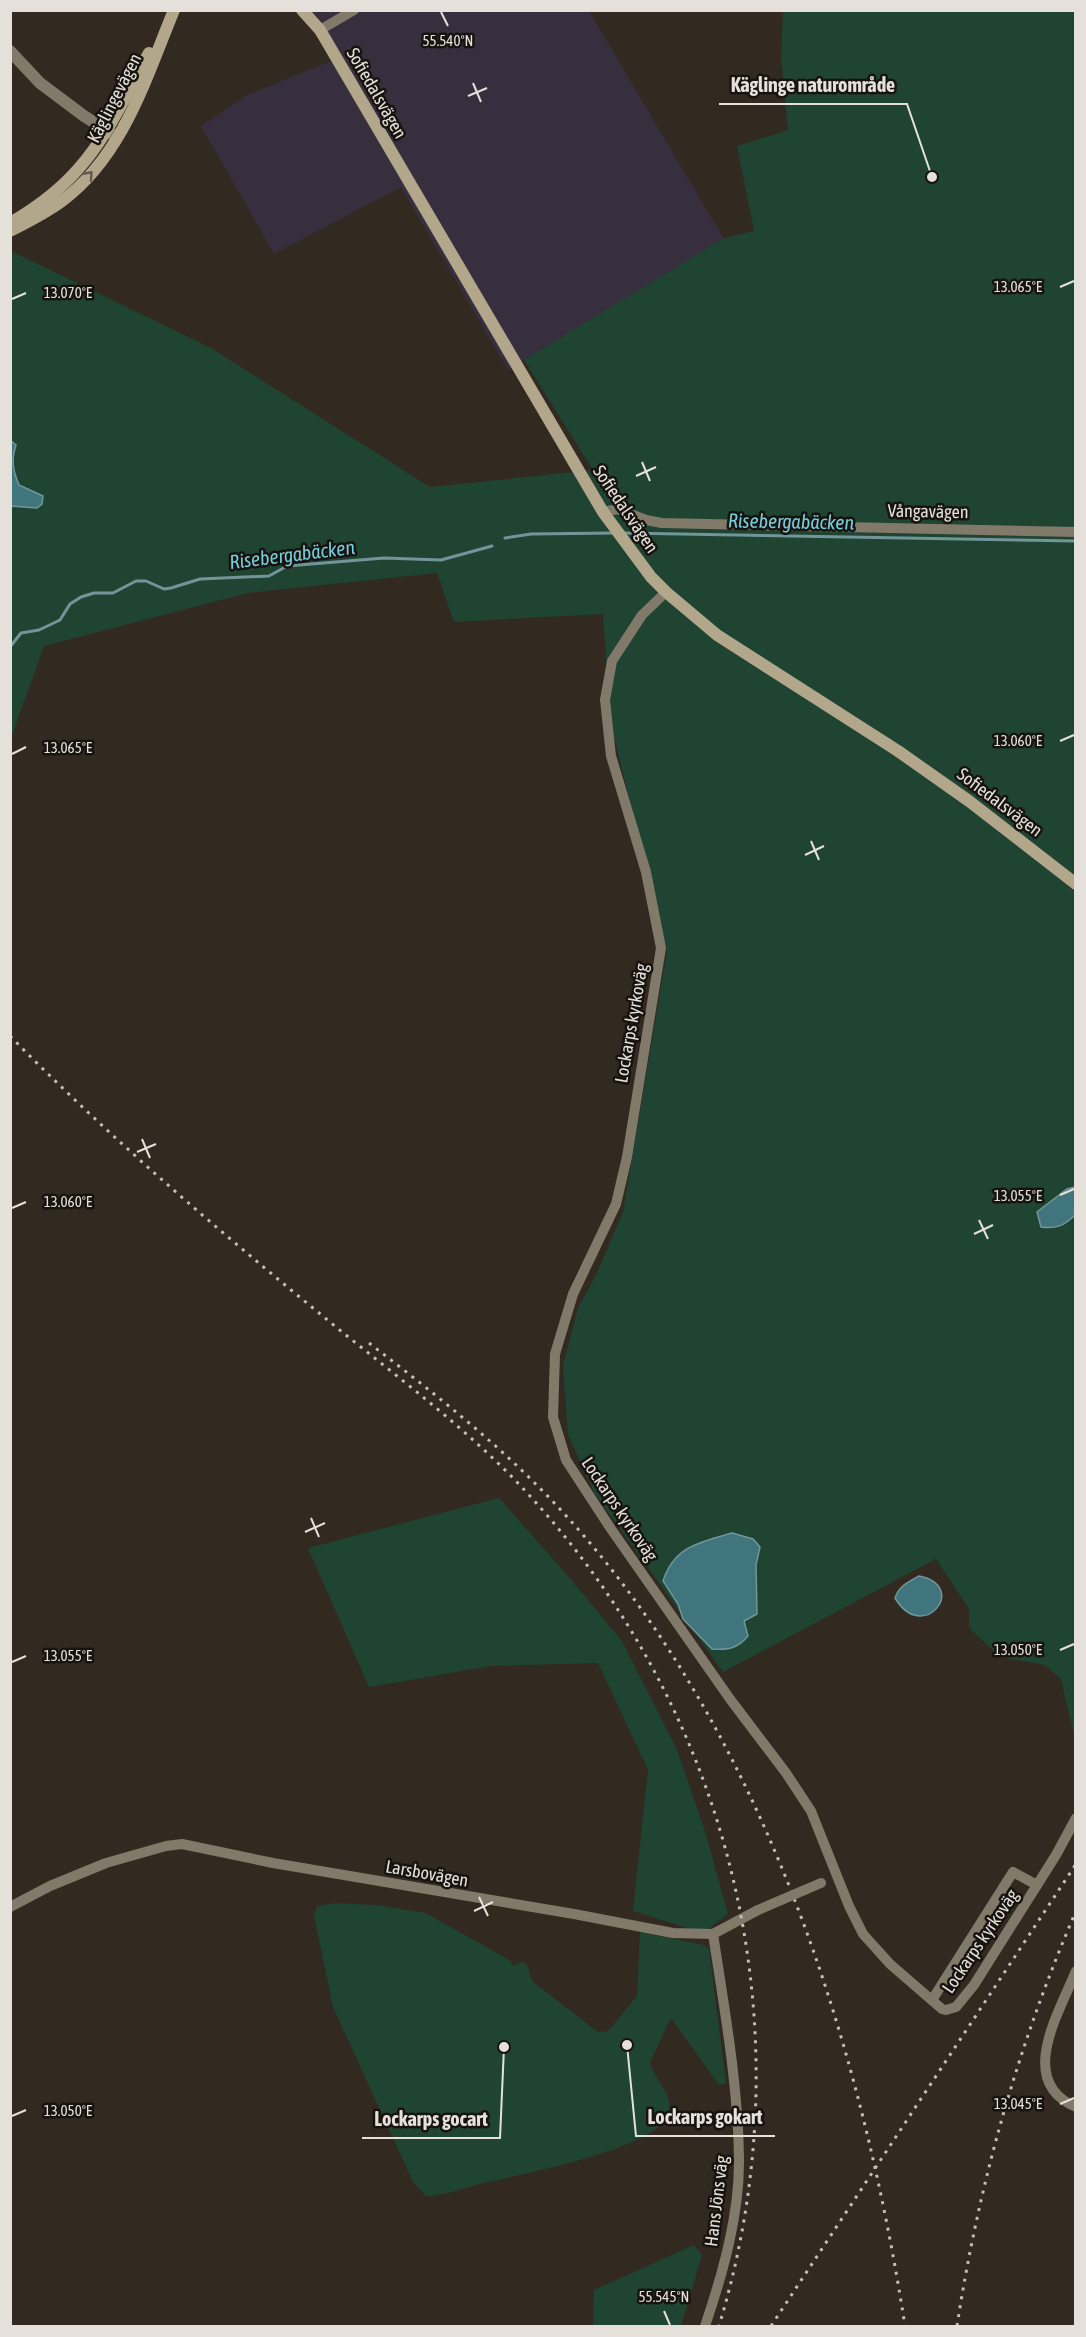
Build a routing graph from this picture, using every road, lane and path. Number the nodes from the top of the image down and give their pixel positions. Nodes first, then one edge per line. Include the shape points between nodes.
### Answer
1 (174, 10) edge
2 (302, 10) edge
3 (354, 10) edge
4 (320, 30) junction
5 (10, 51) edge
6 (106, 130) junction
7 (118, 137) junction
8 (10, 223) edge
9 (10, 231) edge
10 (605, 515) junction
11 (1076, 532) edge
12 (666, 592) junction
13 (1076, 884) edge
14 (1076, 1818) edge
15 (837, 1875) junction
16 (1038, 1885) junction
17 (10, 1907) edge
18 (714, 1934) junction
19 (1076, 1971) edge
20 (932, 2000) junction
21 (1076, 2107) edge
22 (705, 2326) edge

1 - 6 main road, Käglingevägen
1 - 7 main road, Käglingevägen
2 - 4 main road, Sofiedalsvägen
3 - 4 street
4 - 10 main road, Sofiedalsvägen
5 - 6 street via 40,83
6 - 7 street
6 - 8 main road, Käglingevägen via 70,177
9 -> 7 main road, Käglingevägen via 63,201 102,162
10 - 11 street, Vångavägen via 618,509 662,524
10 - 12 main road, Sofiedalsvägen
12 - 13 main road, Sofiedalsvägen via 717,635 898,751
12 - 15 street, Lockarps kyrkoväg via 642,615 612,661 605,699 610,756 646,872 661,948 627,1157 616,1204 573,1294 555,1354 553,1417 566,1460 604,1519 811,1811
14 - 16 street, Lockarps kyrkoväg
15 - 18 street, bridge
15 - 20 street, Lockarps kyrkoväg via 863,1934 890,1964
16 - 20 street, Lockarps kyrkoväg via 960,2003 946,2010
16 - 20 street via 1013,1872
17 - 18 street, Larsbovägen via 106,1863 182,1844 673,1933
18 - 22 street, Hans Jöns väg via 740,2159 728,2244
19 - 21 street via 1048,2044 1044,2071 1053,2094

